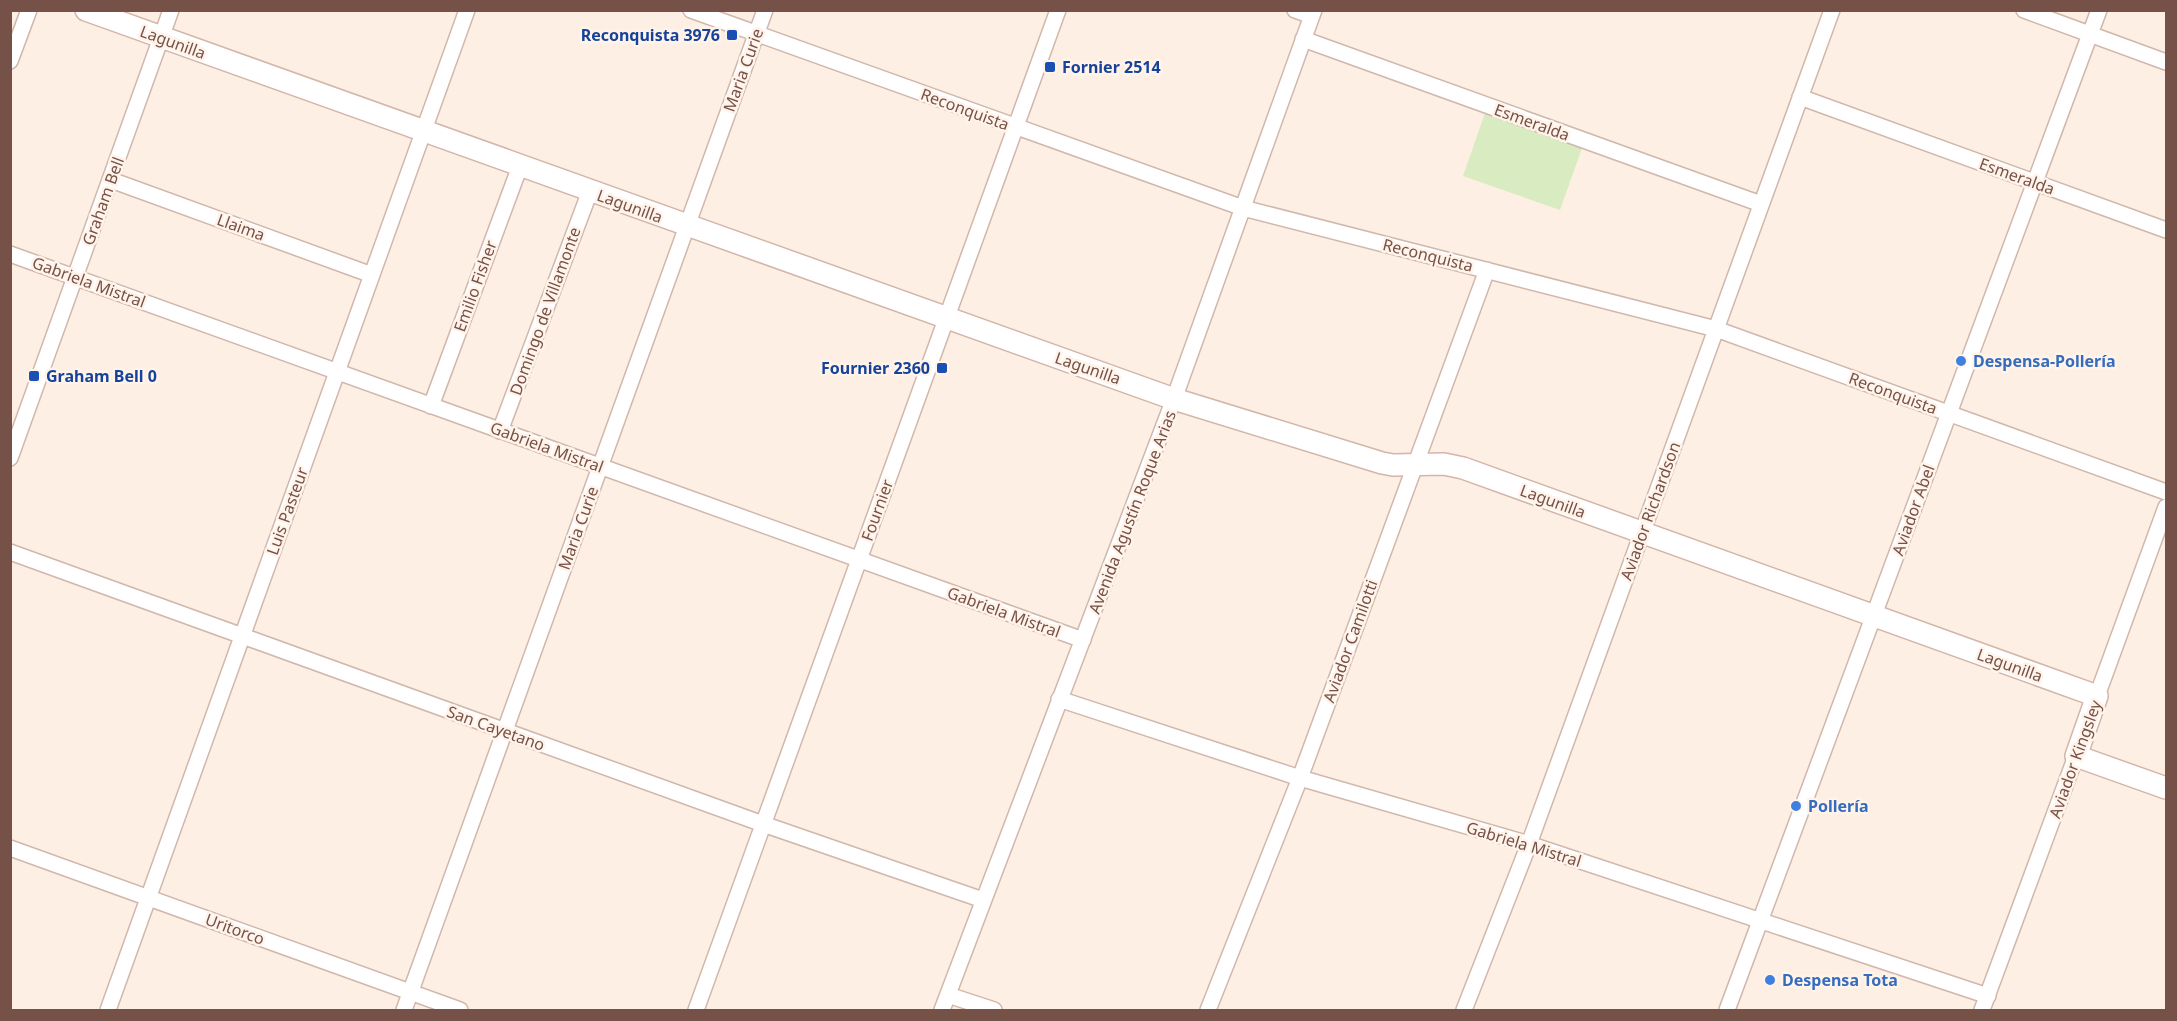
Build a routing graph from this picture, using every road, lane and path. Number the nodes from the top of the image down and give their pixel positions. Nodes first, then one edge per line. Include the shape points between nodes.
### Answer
1 (28, 10) edge
2 (86, 10) edge
3 (171, 10) edge
4 (467, 10) edge
5 (692, 10) edge
6 (765, 10) edge
7 (1058, 10) edge
8 (1296, 10) edge
9 (1832, 10) edge
10 (2024, 10) edge
11 (2099, 10) edge
12 (1313, 13) edge
13 (756, 34) junction
14 (2090, 34) junction
15 (162, 38) junction
16 (1303, 39) junction
17 (10, 61) edge
18 (2166, 62) edge
19 (1800, 98) junction
20 (1016, 128) junction
21 (424, 131) junction
22 (520, 166) junction
23 (111, 180) junction
24 (2035, 182) junction
25 (590, 191) junction
26 (1761, 204) junction
27 (1243, 208) junction
28 (687, 226) junction
29 (2166, 230) edge
30 (10, 254) edge
31 (1487, 270) junction
32 (372, 275) junction
33 (75, 278) junction
34 (946, 319) junction
35 (1716, 329) junction
36 (337, 372) junction
37 (1174, 399) junction
38 (431, 406) junction
39 (1949, 414) junction
40 (16, 423) edge
41 (500, 431) junction
42 (10, 458) edge
43 (1416, 464) junction
44 (600, 467) junction
45 (2166, 492) edge
46 (2166, 507) edge
47 (1642, 532) junction
48 (10, 552) edge
49 (859, 560) junction
50 (1874, 615) junction
51 (242, 636) junction
52 (1083, 640) junction
53 (2097, 696) junction
54 (1059, 699) junction
55 (505, 731) junction
56 (2076, 756) junction
57 (1299, 778) junction
58 (2166, 788) edge
59 (763, 824) junction
60 (1529, 844) junction
61 (10, 848) edge
62 (148, 897) junction
63 (983, 900) junction
64 (1761, 920) junction
65 (410, 993) junction
66 (948, 995) junction
67 (1985, 1003) edge
68 (108, 1011) edge
69 (404, 1011) edge
70 (460, 1011) edge
71 (696, 1011) edge
72 (942, 1011) edge
73 (994, 1011) edge
74 (1208, 1011) edge
75 (1464, 1011) edge
76 (1727, 1011) edge

1 - 17 street
2 - 15 main road, Lagunilla
3 - 15 street, Graham Bell
4 - 21 street, Luis Pasteur
5 - 13 street, Reconquista
6 - 13 street, Maria Curie
7 - 20 street, Fournier
8 - 12 street
9 - 19 street, Aviador Richardson
10 - 14 street
11 - 14 street, Aviador Abel
12 - 16 street, Avenida Agustín Roque Arias
13 - 20 street, Reconquista
13 - 28 street, Maria Curie
14 - 18 street
14 - 24 street, Aviador Abel
15 - 21 main road, Lagunilla
15 - 23 street, Graham Bell
16 - 26 street, Esmeralda
16 - 27 street, Avenida Agustín Roque Arias
19 - 24 street, Esmeralda
19 - 26 street, Aviador Richardson
20 - 27 street, Reconquista
20 - 34 street, Fournier
21 - 22 main road, Lagunilla
21 - 32 street, Luis Pasteur
22 - 25 main road, Lagunilla
22 - 38 street, Emilio Fisher
23 - 32 street, Llaima
23 - 33 street, Graham Bell
24 - 29 street, Esmeralda
24 - 39 street, Aviador Abel
25 - 28 main road, Lagunilla
25 - 41 street, Domingo de Villamonte
26 - 35 street, Aviador Richardson
27 - 31 street, Reconquista
27 - 37 street, Avenida Agustín Roque Arias
28 - 34 main road, Lagunilla
28 - 44 street, Maria Curie
30 - 33 street, Gabriela Mistral
31 - 35 street, Reconquista
31 - 43 street, Aviador Camilotti
32 - 36 street, Luis Pasteur
33 - 36 street, Gabriela Mistral
33 - 40 street, Graham Bell
34 - 37 main road, Lagunilla
34 - 49 street, Fournier
35 - 39 street, Reconquista
35 - 47 street, Aviador Richardson
36 - 38 street, Gabriela Mistral
36 - 51 street, Luis Pasteur
37 - 43 main road, Lagunilla via 1382,463
37 - 52 street, Avenida Agustín Roque Arias
38 - 41 street, Gabriela Mistral
39 - 45 street, Reconquista
39 - 50 street, Aviador Abel
40 - 42 street, Graham Bell
41 - 44 street, Gabriela Mistral
43 - 47 main road, Lagunilla via 1463,468
43 - 57 street, Aviador Camilotti
44 - 49 street, Gabriela Mistral
44 - 55 street, Maria Curie
46 - 53 street, Aviador Kingsley
47 - 50 main road, Lagunilla
47 - 60 street, Aviador Richardson
48 - 51 street, San Cayetano
49 - 52 street, Gabriela Mistral
49 - 59 street, Fournier
50 - 53 main road, Lagunilla
50 - 64 street, Aviador Abel
51 - 55 street, San Cayetano
51 - 62 street, Luis Pasteur
52 - 54 street, Avenida Agustín Roque Arias
53 - 56 main road, Aviador Kingsley
54 - 57 street, Gabriela Mistral
54 - 63 street, Avenida Agustín Roque Arias
55 - 59 street, San Cayetano
55 - 65 street, Maria Curie
56 - 58 main road
56 - 67 street, Aviador Kingsley
57 - 60 street, Gabriela Mistral
57 - 74 street, Aviador Camilotti
59 - 63 street, San Cayetano
59 - 71 street, Fournier
60 - 64 street, Gabriela Mistral
60 - 75 street, Aviador Richardson
61 - 62 street, Uritorco
62 - 65 street, Uritorco
62 - 68 street, Luis Pasteur
63 - 66 street, Avenida Agustín Roque Arias
64 - 67 street, Gabriela Mistral
64 - 76 street, Aviador Abel
65 - 69 street, Maria Curie
65 - 70 street, Uritorco
66 - 72 street, Avenida Agustín Roque Arias
66 - 73 street

